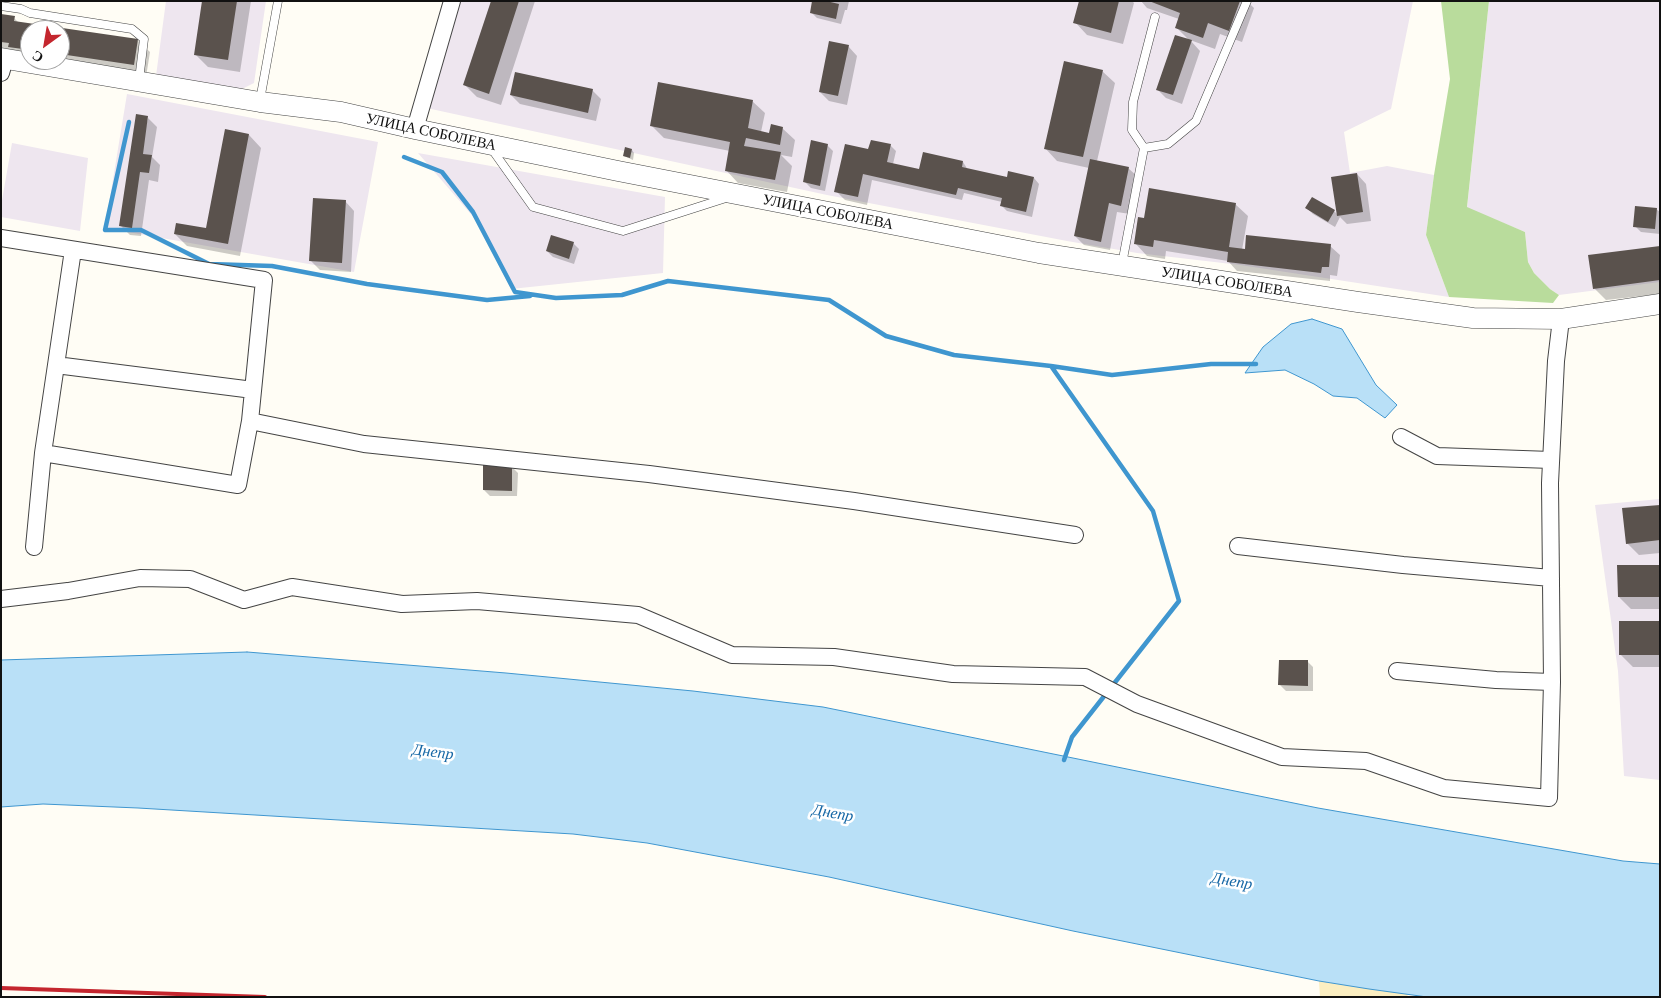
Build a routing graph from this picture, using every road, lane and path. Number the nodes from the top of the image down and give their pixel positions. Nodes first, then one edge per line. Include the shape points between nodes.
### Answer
1 (278, 1) edge
2 (452, 1) edge
3 (1248, 1) edge
4 (1, 6) edge
5 (1154, 16) dead end
6 (3, 64) edge
7 (139, 82) junction
8 (260, 102) junction
9 (414, 129) junction
10 (488, 144) junction
11 (1144, 148) junction
12 (737, 194) junction
13 (1, 238) edge
14 (73, 250) junction
15 (1122, 266) junction
16 (1660, 304) edge
17 (1561, 319) junction
18 (56, 365) junction
19 (253, 390) junction
20 (250, 421) junction
21 (1401, 437) dead end
22 (43, 453) junction
23 (1551, 460) junction
24 (1075, 535) dead end
25 (1238, 546) dead end
26 (34, 547) dead end
27 (1551, 578) junction
28 (1, 599) edge
29 (1397, 671) dead end
30 (1552, 682) junction

1 - 8 lane
2 - 9 street
3 - 11 lane via 1196,121 1168,144
4 - 7 lane via 132,29 144,40
5 - 11 lane via 1132,102 1132,130
6 - 7 street, УЛИЦА СОБОЛЕВА
7 - 8 street, УЛИЦА СОБОЛЕВА
8 - 9 street, УЛИЦА СОБОЛЕВА via 341,112
9 - 10 street, УЛИЦА СОБОЛЕВА
10 - 12 street, УЛИЦА СОБОЛЕВА
10 - 12 lane via 533,207 623,231
11 - 15 lane
12 - 15 street, УЛИЦА СОБОЛЕВА via 1039,254
13 - 14 street
14 - 18 street
14 - 19 street via 264,280
15 - 17 street, УЛИЦА СОБОЛЕВА via 1473,318
16 - 17 street, УЛИЦА СОБОЛЕВА
17 - 23 street
18 - 19 street
18 - 22 street
19 - 20 street
20 - 22 street via 238,484
20 - 24 street via 364,444 659,475
21 - 23 street via 1437,456
22 - 26 street
23 - 27 street
25 - 27 street
27 - 30 street
28 - 30 street via 140,578 190,579 244,600 292,587 402,604 477,601 638,615 732,655 834,657 953,674 1085,677 1137,704 1282,757 1366,761 1444,788 1549,798
29 - 30 street

